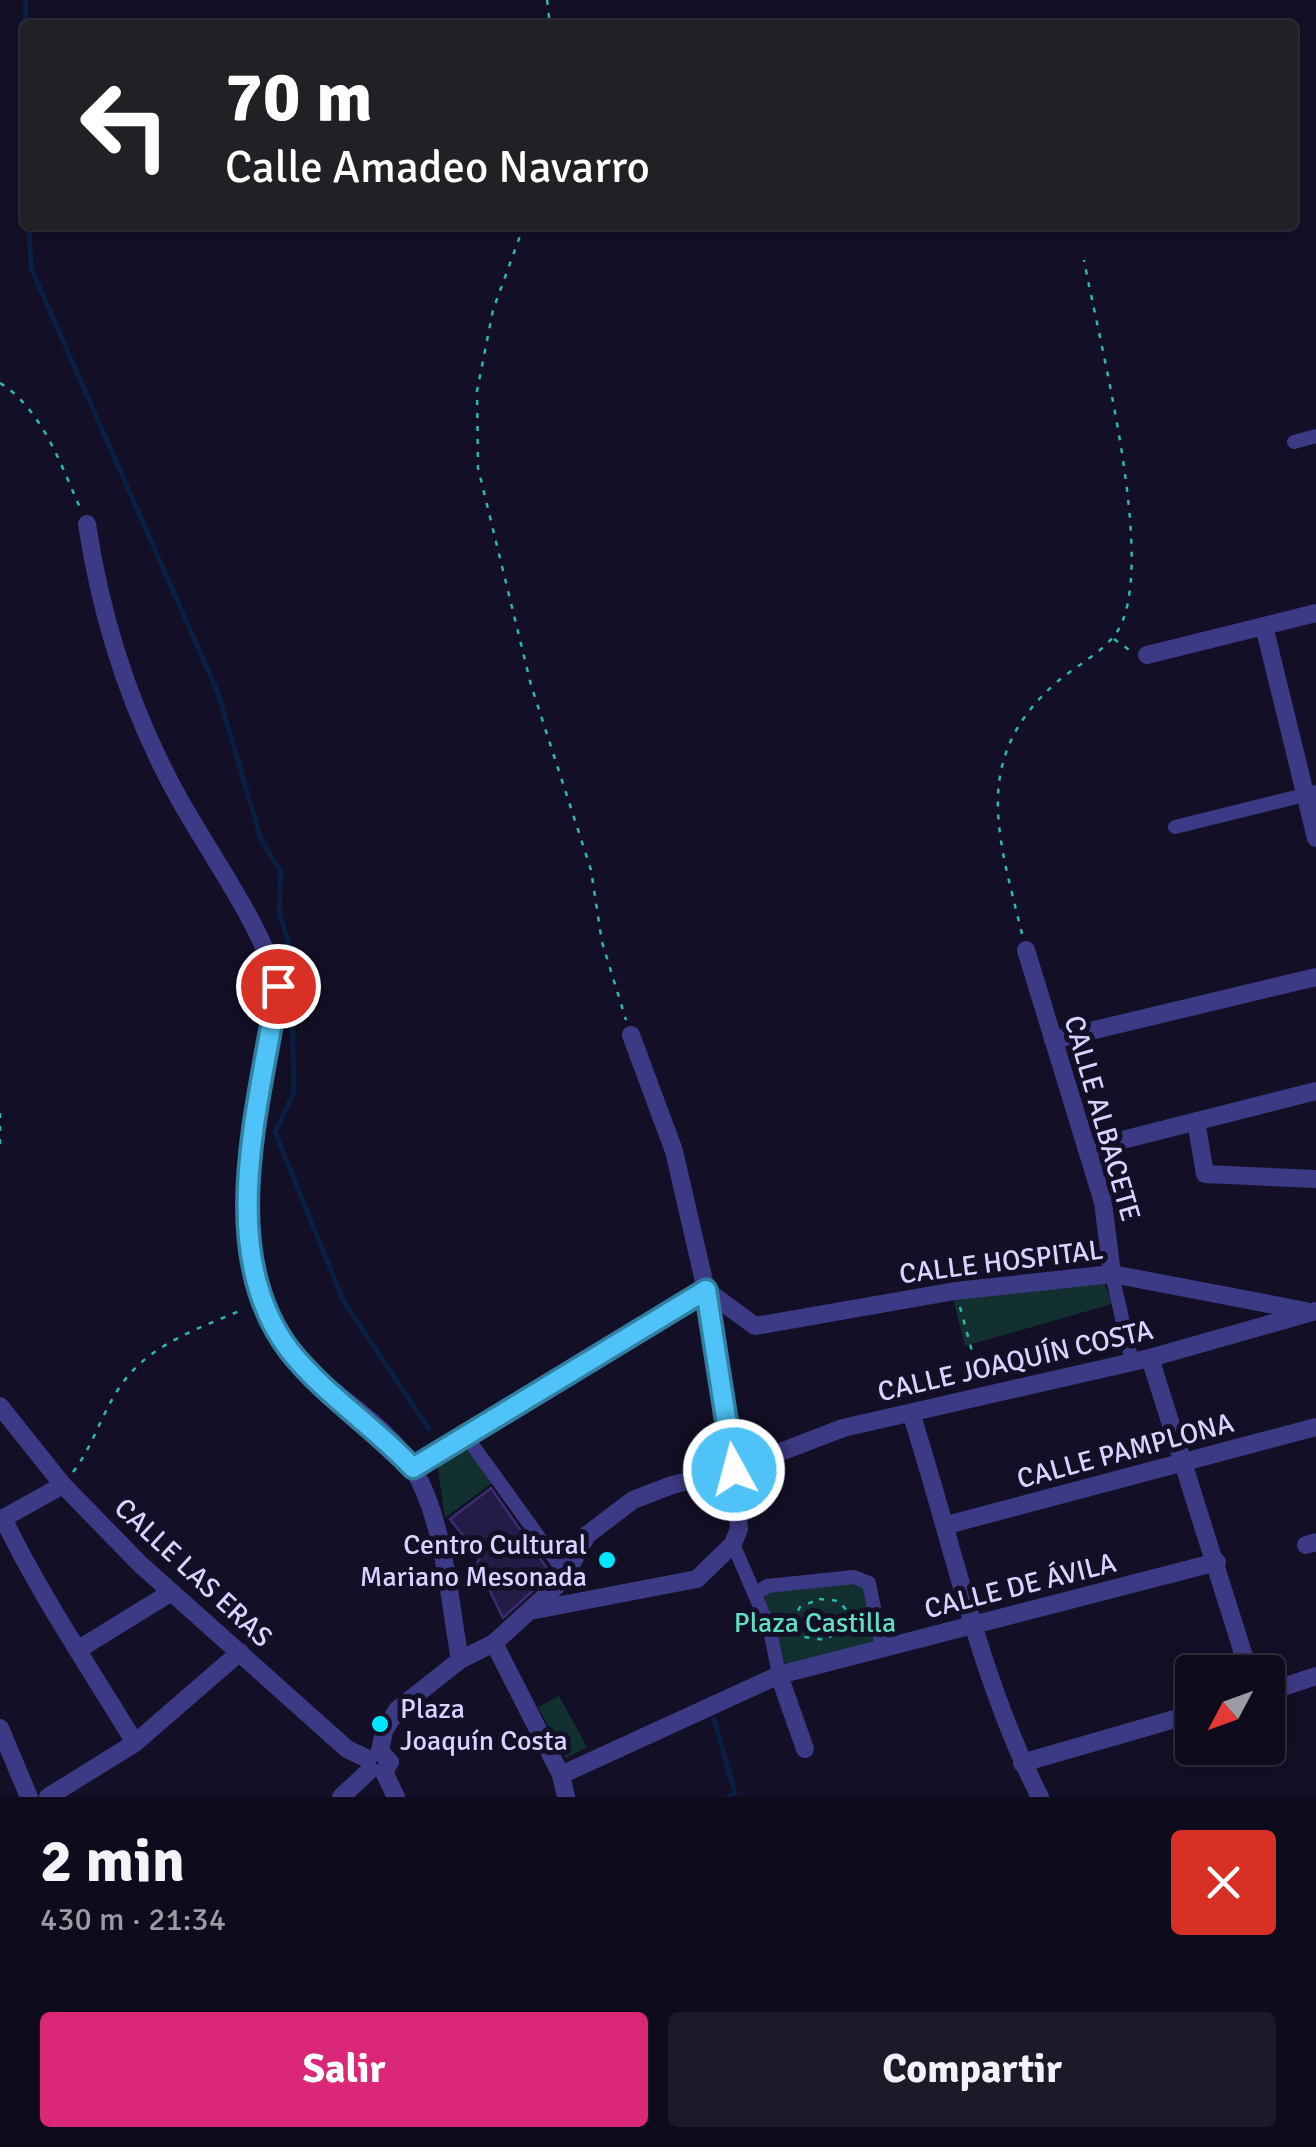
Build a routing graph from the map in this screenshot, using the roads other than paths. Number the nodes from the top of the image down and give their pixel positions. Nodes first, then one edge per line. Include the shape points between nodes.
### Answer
1 (1316, 436) edge
2 (1294, 442) dead end
3 (87, 524) road end
4 (1316, 613) edge
5 (1264, 626) junction
6 (1147, 655) road end
7 (1311, 793) edge
8 (1175, 827) dead end
9 (1316, 838) edge
10 (1026, 950) road end
11 (1316, 977) edge
12 (631, 1035) road end
13 (1053, 1040) junction
14 (1316, 1091) edge
15 (1196, 1122) junction
16 (1087, 1150) junction
17 (1316, 1179) edge
18 (1112, 1274) junction
19 (706, 1290) junction
20 (1314, 1312) edge
21 (1141, 1360) junction
22 (0, 1406) edge
23 (911, 1413) junction
24 (1316, 1428) edge
25 (466, 1436) junction
26 (1186, 1462) junction
27 (413, 1468) junction
28 (734, 1470) junction
29 (63, 1485) junction
30 (1, 1519) edge
31 (947, 1525) junction
32 (733, 1544) junction
33 (1216, 1562) junction
34 (567, 1576) junction
35 (170, 1592) junction
36 (756, 1594) junction
37 (530, 1611) junction
38 (975, 1626) junction
39 (494, 1643) junction
40 (882, 1648) junction
41 (80, 1650) junction
42 (240, 1652) junction
43 (1244, 1655) edge
44 (460, 1660) junction
45 (779, 1675) junction
46 (1316, 1676) edge
47 (1285, 1686) edge
48 (1175, 1719) edge
49 (0, 1728) edge
50 (135, 1743) junction
51 (805, 1749) dead end
52 (375, 1763) junction
53 (1022, 1763) junction
54 (562, 1775) junction
55 (29, 1797) edge
56 (48, 1797) edge
57 (341, 1797) edge
58 (396, 1797) edge
59 (566, 1797) edge
60 (1040, 1797) edge

1 - 2 street
3 - 27 street via 102,611 120,663 174,790 266,950 278,986 248,1230 267,1316 291,1352
4 - 5 street
5 - 6 street
5 - 7 street
7 - 8 street
7 - 9 street
10 - 13 street, CALLE ALBACETE
11 - 13 street
12 - 19 street via 674,1151
13 - 16 street, CALLE ALBACETE
14 - 15 street
15 - 16 street
15 - 17 street via 1205,1174
16 - 18 street, CALLE ALBACETE via 1104,1202
18 - 19 street, CALLE HOSPITAL via 955,1291 754,1326
18 - 20 street, CALLE HOSPITAL
18 - 21 street, CALLE ALBACETE
19 - 25 street
19 - 28 street
20 - 21 street, CALLE JOAQUÍN COSTA
21 - 23 street, CALLE JOAQUÍN COSTA
21 - 26 street
22 - 29 street, CALLE LAS ERAS
23 - 28 street, CALLE JOAQUÍN COSTA via 843,1428
23 - 31 street
24 - 26 street, CALLE PAMPLONA
25 - 27 street
25 - 34 street
26 - 31 street, CALLE PAMPLONA
26 - 33 street
27 - 44 street via 442,1560
28 - 32 street via 740,1515
28 - 34 street, CALLE JOAQUÍN COSTA via 632,1500 587,1535
29 - 30 street
29 - 35 street, CALLE LAS ERAS
30 - 41 street via 37,1589
31 - 38 street
32 - 36 street
32 - 37 street via 697,1579
33 - 38 street, CALLE DE ÁVILA
33 - 43 street
34 - 37 street
35 - 41 street
35 - 42 street, CALLE LAS ERAS
36 - 40 street via 767,1586 854,1577 869,1583
36 - 45 street
37 - 39 street
38 - 40 street, CALLE DE ÁVILA
38 - 53 street
39 - 44 street
39 - 54 street
40 - 45 street, CALLE DE ÁVILA
41 - 50 street
42 - 50 street
42 - 52 street, CALLE LAS ERAS via 347,1749
44 - 52 street via 397,1710
45 - 51 street
45 - 54 street, CALLE DE ÁVILA
46 - 47 street
48 - 53 street
49 - 55 street
50 - 56 street
52 - 57 street
52 - 58 street
53 - 60 street
54 - 59 street

